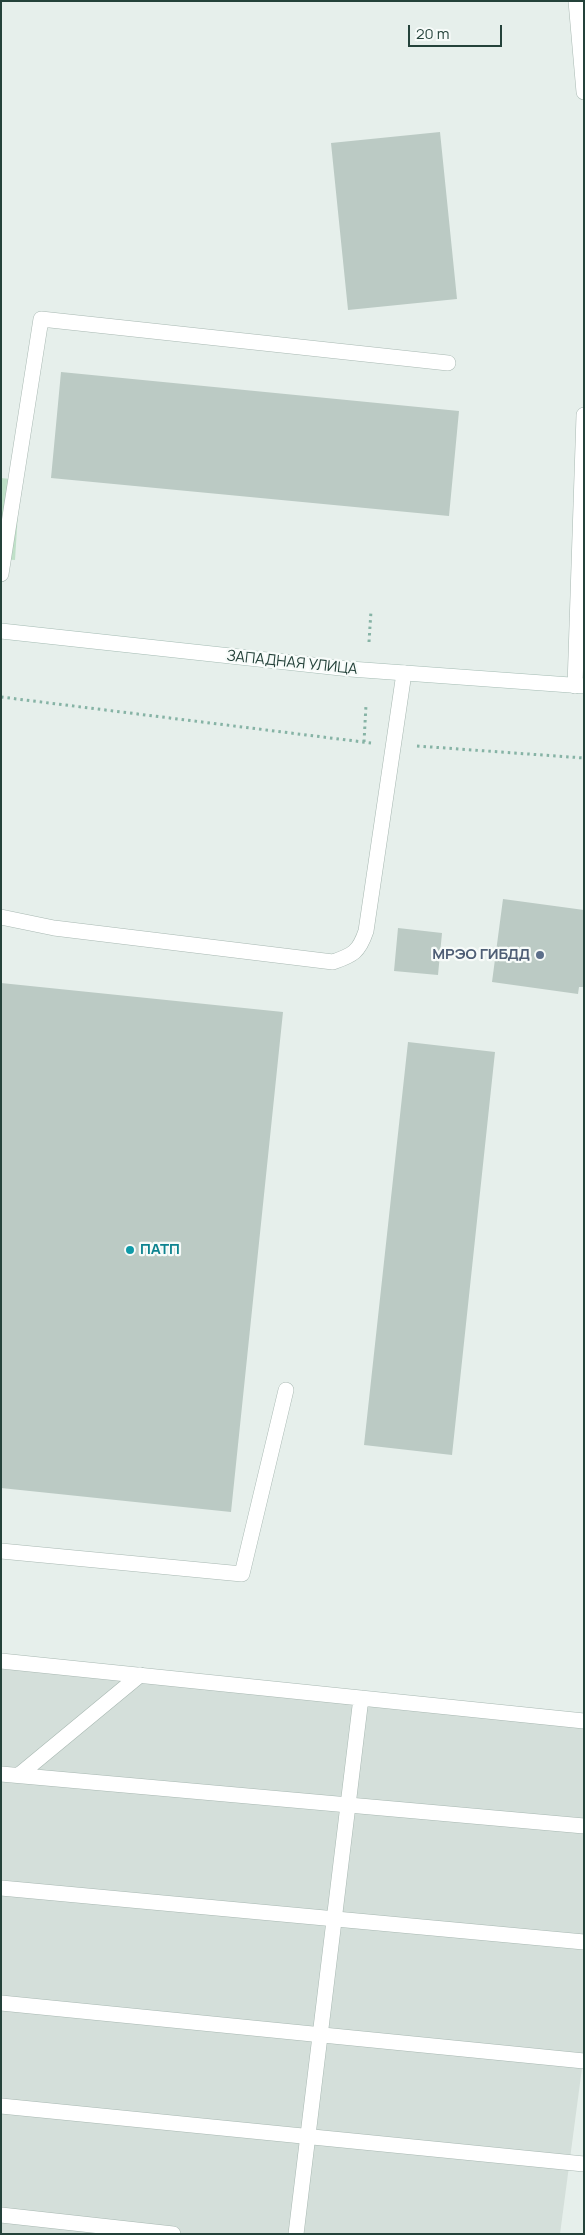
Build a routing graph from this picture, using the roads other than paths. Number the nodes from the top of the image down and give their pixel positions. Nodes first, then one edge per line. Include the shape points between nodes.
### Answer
1 (576, 1) edge
2 (584, 92) edge
3 (448, 363) dead end
4 (584, 415) edge
5 (1, 574) edge
6 (1, 631) edge
7 (404, 673) junction
8 (579, 686) edge
9 (1, 917) edge
10 (286, 1390) dead end
11 (1, 1551) edge
12 (1, 1661) edge
13 (140, 1675) junction
14 (360, 1698) junction
15 (584, 1721) edge
16 (1, 1774) edge
17 (19, 1775) junction
18 (348, 1805) junction
19 (584, 1826) edge
20 (1, 1888) edge
21 (334, 1919) junction
22 (584, 1942) edge
23 (1, 2003) edge
24 (320, 2035) junction
25 (584, 2061) edge
26 (1, 2106) edge
27 (308, 2137) junction
28 (584, 2164) edge
29 (1, 2215) edge
30 (173, 2234) edge
31 (296, 2234) edge

1 - 2 street
3 - 5 street via 41,319
4 - 8 street
6 - 7 street, ЗАПАДНАЯ УЛИЦА
7 - 8 street, ЗАПАДНАЯ УЛИЦА
7 - 9 street via 366,931 361,947 350,956 333,962 54,928
10 - 11 street via 242,1574
12 - 13 street
13 - 14 street
13 - 17 street
14 - 15 street
14 - 18 street
16 - 17 street
17 - 18 street
18 - 19 street
18 - 21 street
20 - 21 street
21 - 22 street
21 - 24 street
23 - 24 street
24 - 25 street
24 - 27 street
26 - 27 street
27 - 28 street
27 - 31 street
29 - 30 street

